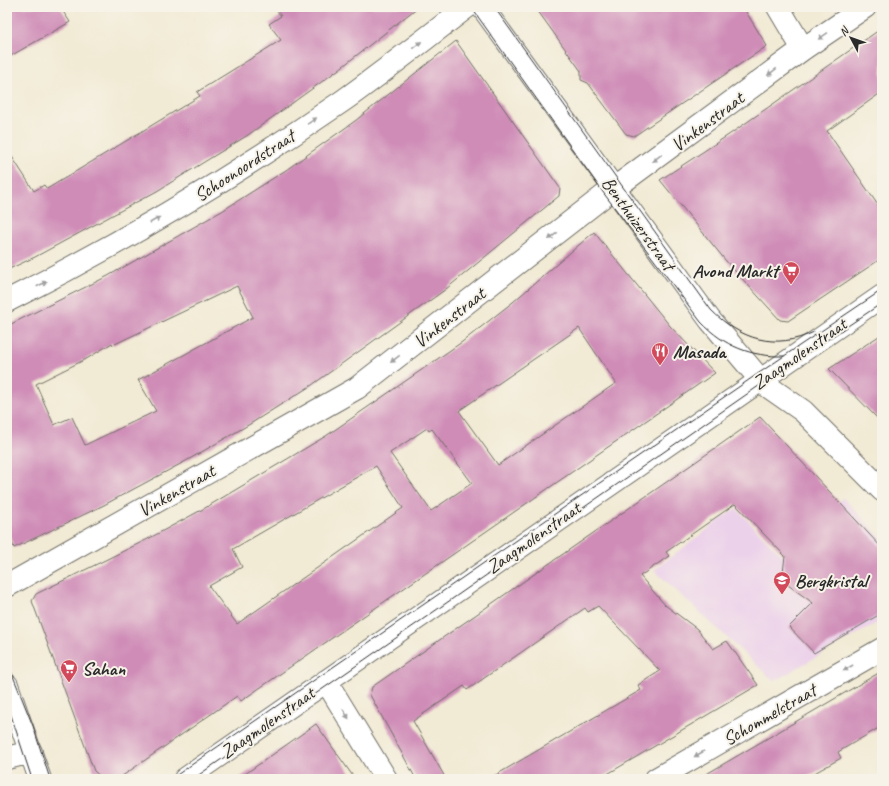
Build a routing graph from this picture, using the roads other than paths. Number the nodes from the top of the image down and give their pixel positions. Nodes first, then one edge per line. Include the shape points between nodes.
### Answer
1 (467, 7) edge
2 (482, 7) edge
3 (778, 7) edge
4 (865, 7) edge
5 (804, 49) junction
6 (614, 189) junction
7 (882, 296) edge
8 (7, 302) edge
9 (760, 380) junction
10 (882, 490) edge
11 (7, 586) edge
12 (882, 649) edge
13 (326, 681) junction
14 (7, 685) edge
15 (11, 707) edge
16 (31, 752) junction
17 (7, 758) edge
18 (40, 779) edge
19 (184, 779) edge
20 (386, 779) edge
21 (656, 779) edge

8 -> 1 street, Schoonoordstraat via 73,268 217,184 345,99
2 - 6 street, Benthuizerstraat
3 - 5 street
4 -> 5 street, Vinkenstraat
5 -> 6 street, Vinkenstraat
6 - 9 street, Benthuizerstraat via 710,320
6 -> 11 street, Vinkenstraat via 357,388
7 - 9 street, Zaagmolenstraat
9 - 10 street, Benthuizerstraat via 803,411
9 - 13 street, Zaagmolenstraat
12 -> 21 street, Schommelstraat
13 - 19 street, Zaagmolenstraat
13 -> 20 street
14 - 15 street
15 - 16 street
16 - 17 street
16 - 18 street

